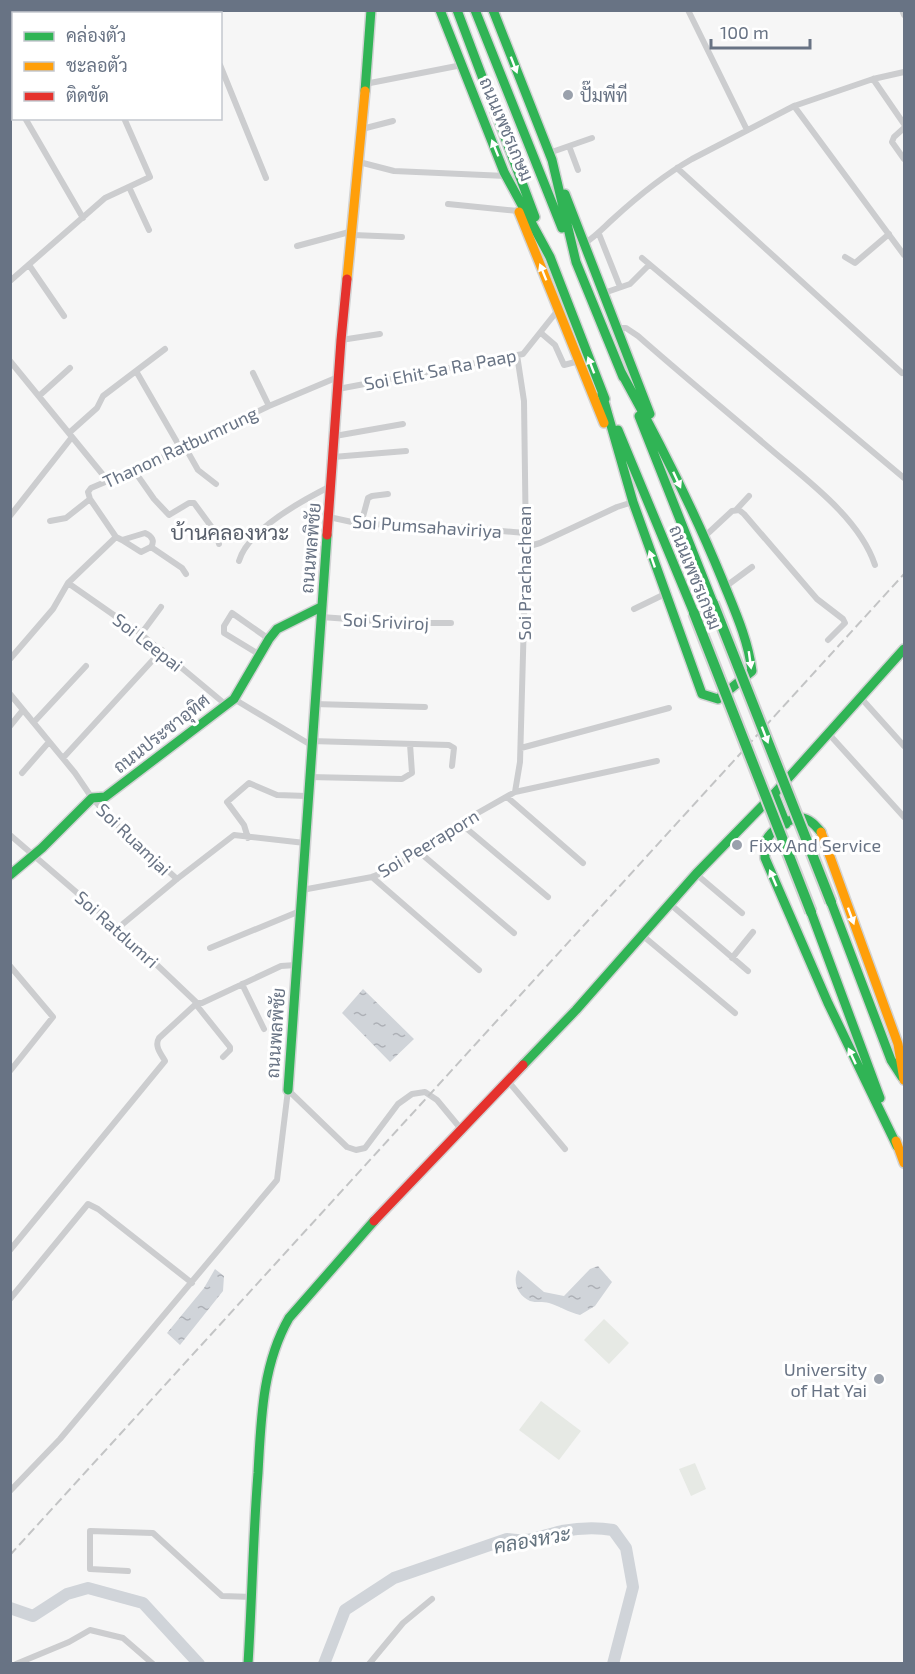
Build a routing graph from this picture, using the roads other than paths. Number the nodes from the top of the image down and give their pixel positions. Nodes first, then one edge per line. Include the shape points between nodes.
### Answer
1 (371, 10) edge
2 (440, 10) edge
3 (457, 10) edge
4 (475, 10) edge
5 (493, 10) edge
6 (688, 10) edge
7 (902, 10) edge
8 (904, 15) edge
9 (462, 66) junction
10 (222, 70) edge
11 (904, 72) edge
12 (873, 79) junction
13 (365, 84) junction
14 (794, 105) junction
15 (26, 120) edge
16 (125, 120) edge
17 (393, 121) dead end
18 (904, 124) edge
19 (904, 128) edge
20 (362, 129) junction
21 (747, 130) junction
22 (592, 138) dead end
23 (569, 146) junction
24 (550, 157) junction
25 (904, 159) edge
26 (359, 162) junction
27 (677, 168) junction
28 (578, 170) dead end
29 (505, 174) junction
30 (266, 178) dead end
31 (129, 187) junction
32 (448, 204) dead end
33 (518, 210) junction
34 (82, 218) junction
35 (149, 230) dead end
36 (353, 233) junction
37 (599, 234) junction
38 (889, 234) junction
39 (402, 237) dead end
40 (585, 243) junction
41 (297, 246) dead end
42 (904, 255) edge
43 (550, 257) junction
44 (845, 257) dead end
45 (642, 258) dead end
46 (576, 262) junction
47 (28, 265) junction
48 (650, 265) junction
49 (10, 281) edge
50 (620, 287) junction
51 (604, 293) junction
52 (558, 310) junction
53 (64, 316) dead end
54 (618, 328) junction
55 (541, 333) junction
56 (380, 334) dead end
57 (341, 340) junction
58 (165, 349) dead end
59 (517, 355) junction
60 (10, 361) edge
61 (579, 362) junction
62 (70, 368) dead end
63 (136, 372) junction
64 (621, 372) junction
65 (254, 373) dead end
66 (902, 373) dead end
67 (338, 377) junction
68 (338, 389) junction
69 (603, 394) junction
70 (39, 396) junction
71 (269, 406) junction
72 (403, 424) dead end
73 (70, 435) junction
74 (335, 436) junction
75 (183, 448) junction
76 (406, 451) dead end
77 (664, 451) junction
78 (333, 458) junction
79 (620, 462) junction
80 (133, 469) junction
81 (904, 478) edge
82 (108, 481) junction
83 (216, 484) dead end
84 (331, 486) junction
85 (388, 494) dead end
86 (749, 496) dead end
87 (90, 499) junction
88 (633, 502) junction
89 (736, 510) junction
90 (10, 516) edge
91 (329, 517) junction
92 (50, 521) dead end
93 (361, 524) junction
94 (525, 533) junction
95 (704, 537) junction
96 (119, 539) junction
97 (219, 544) dead end
98 (526, 546) junction
99 (151, 547) junction
100 (239, 561) dead end
101 (874, 565) dead end
102 (752, 567) dead end
103 (186, 574) dead end
104 (68, 583) junction
105 (725, 587) junction
106 (664, 594) junction
107 (161, 607) dead end
108 (634, 609) dead end
109 (321, 612) junction
110 (451, 623) dead end
111 (141, 634) junction
112 (269, 639) junction
113 (828, 640) dead end
114 (904, 649) edge
115 (162, 650) junction
116 (260, 655) junction
117 (10, 659) edge
118 (86, 666) dead end
119 (10, 694) edge
120 (861, 698) junction
121 (230, 702) junction
122 (314, 704) junction
123 (425, 707) dead end
124 (669, 708) dead end
125 (23, 710) junction
126 (34, 722) junction
127 (10, 726) edge
128 (828, 733) junction
129 (49, 742) junction
130 (311, 743) junction
131 (410, 744) junction
132 (904, 746) edge
133 (521, 748) junction
134 (63, 758) junction
135 (657, 761) dead end
136 (452, 766) dead end
137 (22, 772) dead end
138 (309, 777) junction
139 (516, 792) junction
140 (774, 794) junction
141 (307, 796) junction
142 (507, 797) junction
143 (92, 798) junction
144 (904, 817) edge
145 (460, 823) junction
146 (786, 824) junction
147 (10, 835) edge
148 (248, 838) junction
149 (305, 843) junction
150 (418, 851) junction
151 (35, 856) junction
152 (583, 863) dead end
153 (696, 874) junction
154 (10, 875) edge
155 (372, 877) junction
156 (177, 879) junction
157 (302, 890) junction
158 (548, 897) dead end
159 (670, 904) junction
160 (300, 911) junction
161 (742, 914) dead end
162 (118, 928) junction
163 (753, 932) dead end
164 (514, 933) dead end
165 (642, 935) junction
166 (210, 948) dead end
167 (732, 958) junction
168 (296, 965) junction
169 (10, 966) edge
170 (479, 970) dead end
171 (748, 971) dead end
172 (242, 984) junction
173 (197, 1003) junction
174 (735, 1012) dead end
175 (264, 1029) dead end
176 (223, 1058) dead end
177 (10, 1071) edge
178 (507, 1080) junction
179 (904, 1080) edge
180 (288, 1090) junction
181 (461, 1129) junction
182 (897, 1146) junction
183 (565, 1149) dead end
184 (904, 1163) edge
185 (10, 1250) edge
186 (192, 1283) junction
187 (10, 1299) edge
188 (10, 1491) edge
189 (128, 1571) dead end
190 (253, 1597) junction
191 (432, 1599) dead end
192 (16, 1664) edge
193 (153, 1664) edge
194 (248, 1664) edge
195 (369, 1664) edge

1 - 13 main road, ถนนพลพิชัย
2 - 9 main road, ถนนเพชรเกษม
3 - 43 main road
4 - 46 main road
5 -> 24 main road, ถนนเพชรเกษม
6 - 21 street
7 - 8 street
9 - 13 street
29 -> 9 main road, ถนนเพชรเกษม
10 - 30 street
11 - 12 street
12 - 14 street
12 - 18 street
13 - 20 main road, ถนนพลพิชัย
14 - 21 street
14 - 38 street
15 - 34 street
16 - 31 street via 150,177
17 - 20 street
19 - 25 street via 892,142
20 - 26 main road, ถนนพลพิชัย
21 - 27 street
22 - 23 street
23 - 24 street
23 - 28 street
24 - 40 main road
24 - 46 main road, ถนนเพชรเกษม
26 - 29 street via 394,171
26 - 36 main road, ถนนพลพิชัย
27 - 37 street
27 - 66 street
29 - 33 main road
29 - 43 main road, ถนนเพชรเกษม
31 - 34 street via 105,198
31 - 35 street
32 - 33 street
52 -> 33 main road
34 - 47 street
36 - 39 street
36 - 41 street
36 - 57 main road, ถนนพลพิชัย
37 - 40 street
37 - 50 street
38 - 42 street
38 - 44 street via 855,263
40 - 51 main road
69 -> 43 main road, ถนนเพชรเกษม
45 - 48 street
46 - 64 main road, ถนนเพชรเกษม
47 - 49 street
47 - 53 street
48 - 50 street via 630,284
48 - 81 street
50 - 51 street
51 - 54 main road
52 - 55 street, Soi Ehit Sa Ra Paap
52 - 61 main road
54 - 77 main road
54 - 101 street via 638,336 821,493 862,540
55 - 59 street, Soi Ehit Sa Ra Paap via 527,351
55 - 61 street via 555,345 564,365
56 - 57 street
57 - 67 main road, ถนนพลพิชัย
58 - 63 street
59 - 68 street, Soi Ehit Sa Ra Paap
59 - 94 street, Soi Prachachean via 524,401
60 - 70 street
61 - 79 main road
62 - 70 street
63 - 73 street via 103,396 97,408
63 - 75 street
64 - 77 main road
64 -> 179 main road, ถนนเพชรเกษม, bridge via 891,1060
65 - 71 street
67 - 68 main road, ถนนพลพิชัย
67 - 71 street, Thanon Ratbumrung
68 - 74 main road, ถนนพลพิชัย
69 - 79 main road
69 - 182 main road, ถนนเพชรเกษม, bridge via 811,912
70 - 73 street
71 - 75 street, Thanon Ratbumrung
72 - 74 street
73 - 82 street
73 - 90 street
74 - 78 main road, ถนนพลพิชัย
75 - 80 street, Thanon Ratbumrung
75 - 83 street via 198,470
76 - 78 street
77 -> 95 main road
78 - 84 main road, ถนนพลพิชัย
79 - 88 main road
80 - 82 street, Thanon Ratbumrung
80 - 97 street via 170,515 189,503 196,505 216,533
82 - 87 street, Thanon Ratbumrung via 91,488
84 - 91 main road, ถนนพลพิชัย
84 - 100 street via 291,507 247,545
85 - 93 street via 368,498
86 - 89 street
87 - 92 street via 66,518
87 - 96 street, Thanon Ratbumrung
88 - 98 street
106 -> 88 main road
89 - 95 street
89 - 113 street via 744,514 817,599 843,618 845,623
91 - 93 street, Soi Pumsahaviriya
91 - 109 main road, ถนนพลพิชัย
93 - 94 street, Soi Pumsahaviriya
94 - 98 street, Soi Prachachean
95 - 105 main road
96 - 99 street via 141,552
96 - 99 street via 145,533 152,538
96 - 104 street
98 - 133 street, Soi Prachachean
99 - 103 street
102 - 105 street
104 - 111 street, Soi Leepai
104 - 117 street via 53,609
105 -> 106 main road via 751,655 752,672 718,699 702,694
106 - 108 street
107 - 111 street
109 - 110 street, Soi Sriviroj via 404,623
109 - 112 main road, ถนนประชาอุทิศ via 296,618
109 - 122 main road, ถนนพลพิชัย
111 - 115 street, Soi Leepai
112 - 116 main road, ถนนประชาอุทิศ
112 - 116 street via 232,613 224,626 224,633
114 - 120 main road
115 - 121 street, Soi Leepai
115 - 134 street
116 - 121 main road, ถนนประชาอุทิศ
118 - 126 street
119 - 125 street, Soi Ruamjai
120 - 128 main road
120 - 132 street
121 - 130 street, Soi Leepai
121 - 143 main road, ถนนประชาอุทิศ via 105,797
122 - 123 street
122 - 130 main road, ถนนพลพิชัย
124 - 133 street
125 - 126 street, Soi Ruamjai
125 - 127 street
126 - 129 street, Soi Ruamjai
128 - 140 main road
128 - 144 street
129 - 134 street, Soi Ruamjai
129 - 137 street
130 - 131 street
130 - 138 main road, ถนนพลพิชัย
131 - 136 street via 453,746
131 - 138 street via 412,773 402,779
133 - 139 street, Soi Prachachean
134 - 143 street, Soi Ruamjai
135 - 139 street, Soi Peeraporn
138 - 141 main road, ถนนพลพิชัย
139 - 142 street, Soi Peeraporn
140 - 146 main road
140 - 153 main road
141 - 148 street via 277,795 249,783 227,802 244,825
141 - 149 main road, ถนนพลพิชัย
142 - 145 street, Soi Peeraporn
142 - 152 street
143 - 151 main road, ถนนประชาอุทิศ
143 - 156 street, Soi Ruamjai
145 - 150 street, Soi Peeraporn
145 - 158 street
146 -> 179 main road via 801,818 819,830 898,1044
182 -> 146 main road via 808,961 765,858 765,844
147 - 151 street, Soi Ratdumri
148 - 149 street
148 - 156 street via 234,835
149 - 157 main road, ถนนพลพิชัย
150 - 155 street, Soi Peeraporn
150 - 164 street
151 - 154 main road, ถนนประชาอุทิศ
151 - 162 street, Soi Ratdumri
153 - 159 main road
153 - 161 street
155 - 157 street, Soi Peeraporn
155 - 170 street via 459,957
156 - 162 street
157 - 160 main road, ถนนพลพิชัย
159 - 165 main road
159 - 167 street
160 - 166 street
160 - 168 main road, ถนนพลพิชัย
162 - 173 street, Soi Ratdumri
163 - 167 street
165 - 174 street
165 - 178 main road
167 - 171 street
168 - 172 street via 281,966
168 - 180 main road, ถนนพลพิชัย
169 - 177 street via 53,1017
172 - 173 street
172 - 175 street
173 - 176 street, Soi Ratdumri via 231,1047
173 - 185 street via 157,1042 165,1061
178 - 181 main road
178 - 183 street
180 - 181 street via 347,1147 356,1150 365,1148 398,1104 412,1094 425,1092 437,1100
180 - 186 street via 277,1180
181 - 190 main road via 370,1226 277,1336 267,1371 258,1461
182 - 184 main road, ถนนเพชรเกษม
186 - 187 street via 88,1204
186 - 188 street via 60,1439
189 - 190 street via 90,1569 90,1531 153,1533 222,1596
190 - 194 main road
191 - 195 street via 403,1623
192 - 193 street via 90,1630 123,1638

